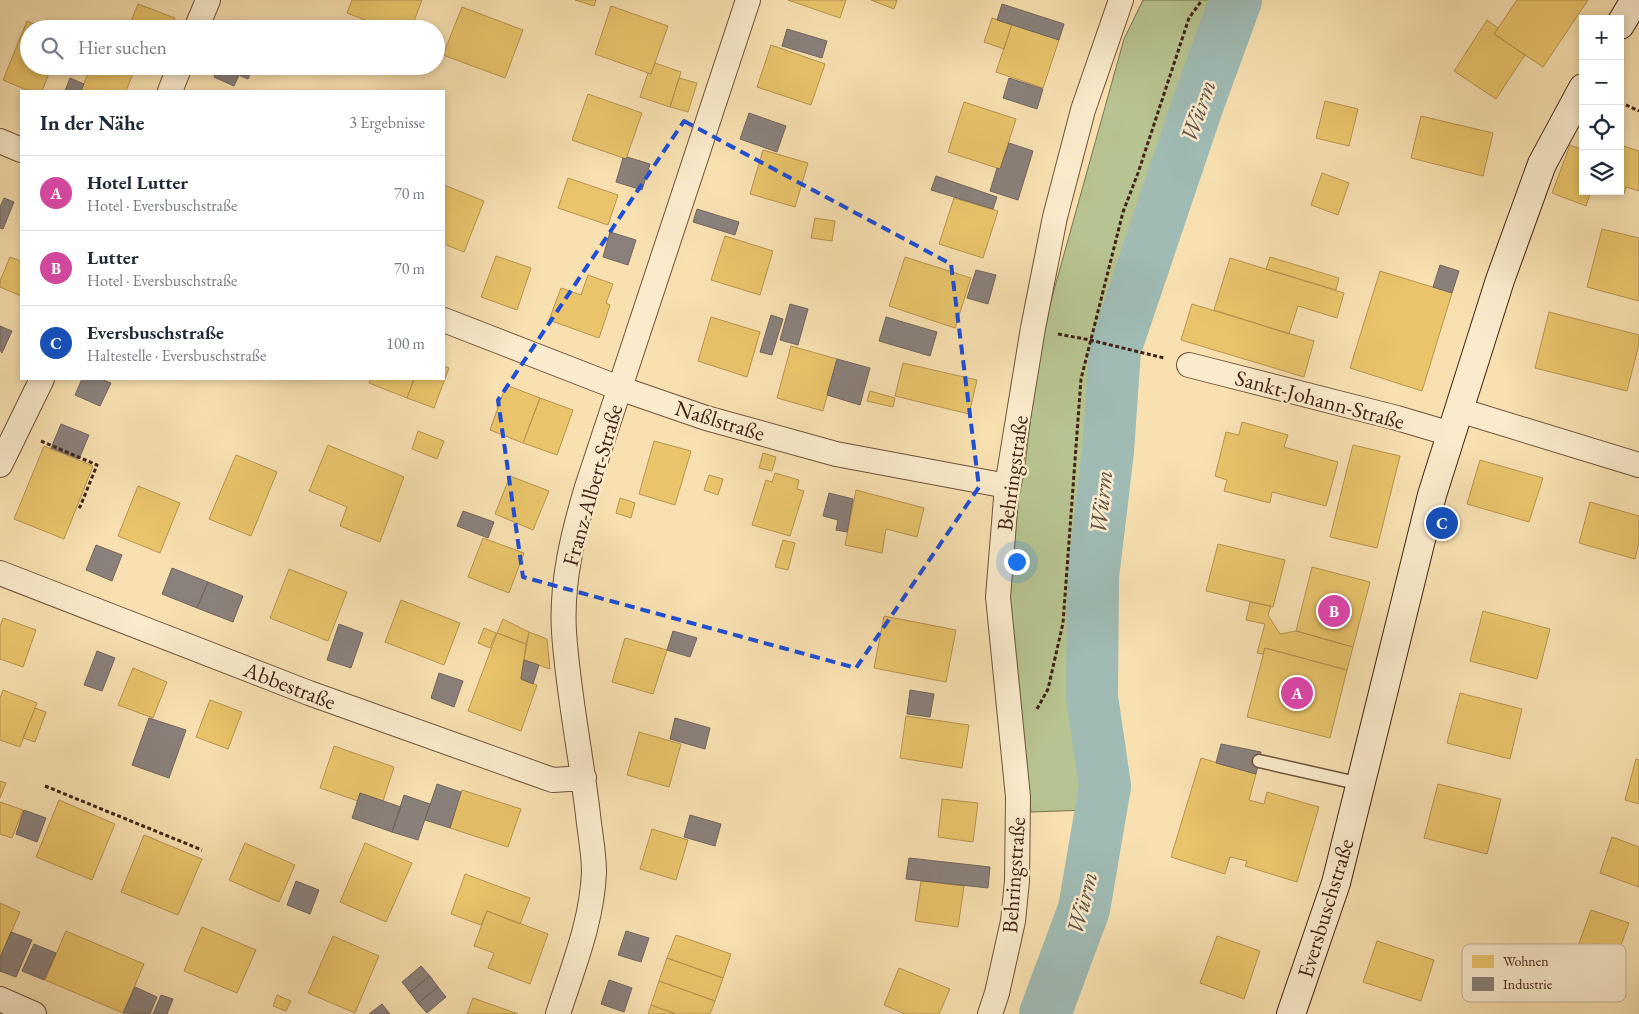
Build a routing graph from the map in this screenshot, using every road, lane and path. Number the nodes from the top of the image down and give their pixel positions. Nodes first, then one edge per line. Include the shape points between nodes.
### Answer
1 (208, 0) edge
2 (748, 0) edge
3 (1121, 0) edge
4 (1202, 0) edge
5 (1636, 0) edge
6 (1624, 19) edge
7 (200, 20) edge
8 (176, 75) edge
9 (170, 90) edge
10 (1579, 95) edge
11 (1624, 104) edge
12 (1639, 110) edge
13 (0, 142) edge
14 (20, 150) edge
15 (445, 320) edge
16 (1055, 333) dead end
17 (1092, 340) junction
18 (1137, 352) dead end
19 (1189, 365) dead end
20 (42, 380) edge
21 (619, 388) junction
22 (1455, 422) junction
23 (17, 430) junction
24 (0, 465) edge
25 (1639, 465) edge
26 (1008, 486) junction
27 (77, 506) dead end
28 (0, 573) edge
29 (1035, 714) dead end
30 (1259, 761) dead end
31 (584, 778) junction
32 (1361, 784) junction
33 (45, 786) dead end
34 (202, 850) dead end
35 (0, 1000) edge
36 (34, 1014) edge
37 (558, 1014) edge
38 (990, 1014) edge
39 (1291, 1014) edge

1 - 7 street
2 - 21 street, Franz-Albert-Straße
3 - 26 street, Behringstraße via 1083,110 1055,217 1033,328
4 - 17 path via 1189,18 1123,212
5 - 6 main road
8 - 9 street
10 - 22 main road, Eversbuschstraße via 1542,164 1500,280
11 - 12 path
13 - 14 street
15 - 21 street, Naßlstraße
16 - 17 path
17 - 18 path
17 - 29 path via 1082,379 1063,623 1048,689
19 - 22 street, Sankt-Johann-Straße via 1397,418
20 - 23 street
21 - 26 street, Naßlstraße via 706,418 836,454
21 - 31 street, Franz-Albert-Straße via 574,530 564,597 568,669
22 - 25 street, Sankt-Johann-Straße
22 - 32 main road, Eversbuschstraße via 1432,495
23 - 24 street
23 - 27 path via 97,465 80,507
26 - 38 street, Behringstraße via 998,597 1018,797 1017,881 1013,921
28 - 31 street, Abbestraße via 309,693 547,778
30 - 32 lane
31 - 37 street, Franz-Albert-Straße via 594,870 592,904
32 - 39 main road, Eversbuschstraße via 1336,883
33 - 34 path
35 - 36 street

